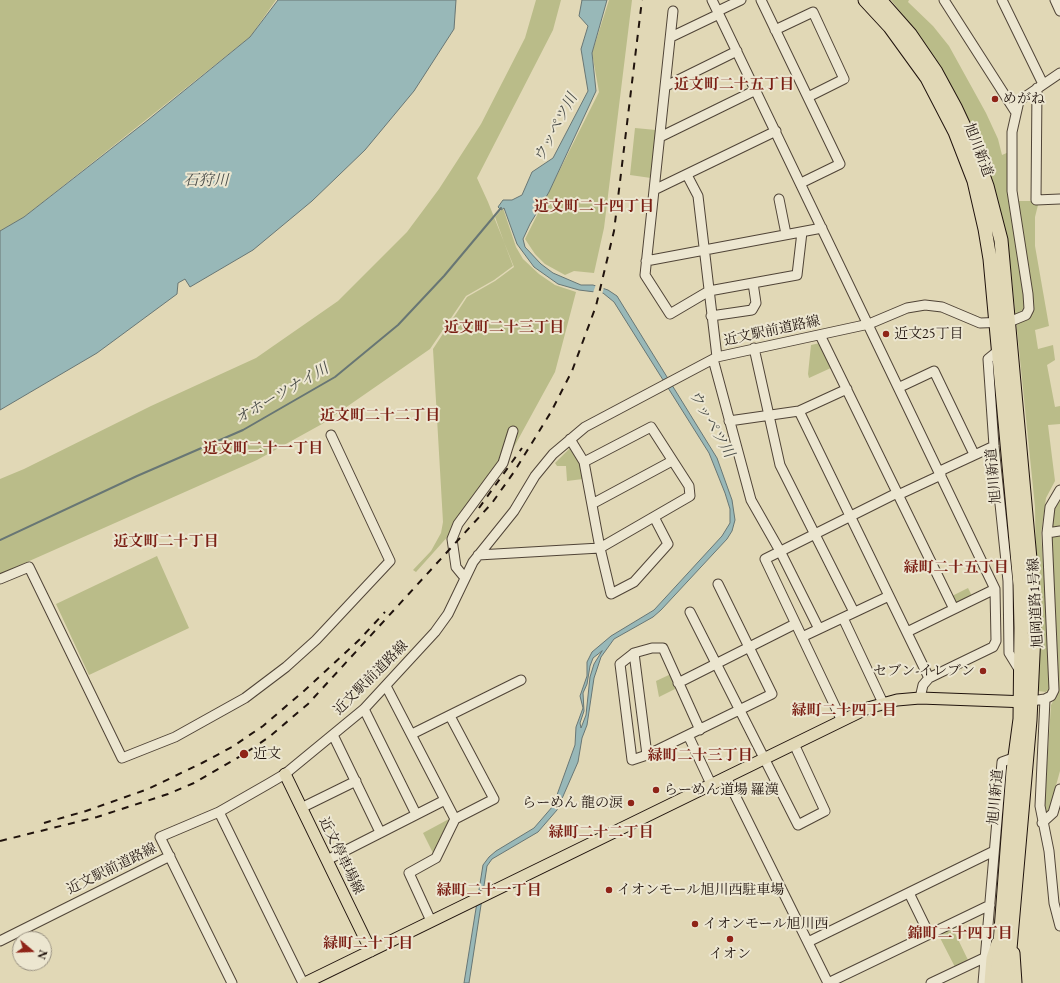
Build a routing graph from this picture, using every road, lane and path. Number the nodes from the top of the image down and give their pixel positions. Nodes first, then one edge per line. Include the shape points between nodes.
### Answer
1 (712, 0) edge
2 (741, 0) edge
3 (761, 0) edge
4 (865, 0) edge
5 (880, 0) edge
6 (944, 0) edge
7 (1002, 0) edge
8 (1055, 0) edge
9 (673, 11) dead end
10 (1060, 11) edge
11 (718, 12) junction
12 (775, 30) junction
13 (671, 37) junction
14 (737, 51) junction
15 (1060, 73) edge
16 (666, 86) junction
17 (1040, 86) junction
18 (756, 90) junction
19 (808, 98) junction
20 (1015, 111) junction
21 (776, 131) junction
22 (660, 137) junction
23 (687, 176) junction
24 (801, 183) junction
25 (654, 190) junction
26 (779, 199) dead end
27 (1060, 199) edge
28 (822, 228) junction
29 (802, 232) junction
30 (786, 234) junction
31 (704, 251) junction
32 (646, 261) junction
33 (753, 283) junction
34 (709, 291) junction
35 (711, 316) junction
36 (1003, 323) junction
37 (870, 324) junction
38 (820, 335) junction
39 (754, 348) junction
40 (999, 350) junction
41 (715, 358) junction
42 (900, 387) junction
43 (847, 389) junction
44 (799, 411) junction
45 (768, 416) junction
46 (729, 421) junction
47 (513, 431) dead end
48 (331, 435) dead end
49 (570, 439) junction
50 (994, 446) junction
51 (974, 454) junction
52 (672, 461) junction
53 (584, 462) junction
54 (940, 473) junction
55 (1060, 490) edge
56 (898, 494) junction
57 (592, 504) junction
58 (654, 517) junction
59 (850, 517) junction
60 (1060, 531) edge
61 (1047, 533) junction
62 (814, 534) junction
63 (600, 548) junction
64 (780, 551) junction
65 (478, 555) junction
66 (464, 578) junction
67 (0, 579) edge
68 (718, 584) dead end
69 (995, 589) junction
70 (889, 596) junction
71 (954, 609) junction
72 (690, 612) dead end
73 (854, 612) junction
74 (842, 618) junction
75 (795, 624) junction
76 (819, 629) junction
77 (907, 632) junction
78 (802, 637) junction
79 (749, 647) junction
80 (634, 653) junction
81 (716, 663) junction
82 (1020, 671) junction
83 (929, 678) junction
84 (521, 680) dead end
85 (678, 683) junction
86 (386, 686) junction
87 (920, 698) junction
88 (1045, 700) junction
89 (1026, 702) junction
90 (883, 703) junction
91 (364, 709) junction
92 (740, 710) junction
93 (450, 716) junction
94 (842, 720) junction
95 (700, 730) junction
96 (412, 734) junction
97 (688, 735) junction
98 (333, 736) junction
99 (794, 744) junction
100 (647, 755) junction
101 (1016, 757) junction
102 (763, 759) junction
103 (285, 774) junction
104 (726, 777) junction
105 (356, 781) junction
106 (711, 784) junction
107 (1060, 789) edge
108 (444, 800) junction
109 (302, 808) junction
110 (219, 812) junction
111 (416, 814) junction
112 (455, 819) junction
113 (1042, 823) junction
114 (380, 832) junction
115 (994, 851) junction
116 (170, 856) junction
117 (327, 860) junction
118 (909, 893) junction
119 (1057, 898) edge
120 (990, 905) junction
121 (431, 921) junction
122 (1012, 922) junction
123 (1060, 926) edge
124 (1001, 932) junction
125 (929, 934) junction
126 (0, 941) edge
127 (808, 942) junction
128 (371, 951) junction
129 (986, 957) junction
130 (232, 983) edge
131 (304, 983) edge
132 (828, 983) edge
133 (931, 983) edge
134 (983, 983) edge
135 (990, 983) edge
136 (997, 983) edge
137 (1007, 983) edge
138 (1016, 983) edge

1 - 11 street
2 - 11 street
3 - 12 street
4 - 36 highway, 旭川新道 via 890,27 927,78 955,132 974,181
5 - 36 highway, 旭川新道 via 910,34 936,72 970,139 987,186 1000,240
6 - 20 street
7 - 17 street
8 - 10 street
9 - 13 street
11 - 13 street
11 - 14 street
12 - 19 street
12 - 19 street via 813,12 844,79
13 - 16 street
14 - 16 street
14 - 18 street
15 - 17 street
16 - 22 street
17 - 20 street via 1019,101
17 - 27 street via 1036,200
18 - 21 street
18 - 22 street
19 - 24 street via 840,164
20 - 36 street via 1012,132 1012,191 1029,309 1026,315
21 - 23 street
21 - 24 street
22 - 25 street
23 - 25 street
23 - 31 street via 698,196
24 - 28 street
25 - 32 street
26 - 30 street
28 - 29 street
28 - 37 street
29 - 30 street
29 - 33 street via 797,275
30 - 31 street
31 - 32 street
31 - 34 street
32 - 34 street via 645,275 670,314
33 - 34 street
33 - 35 street via 756,303 752,310
34 - 35 street
35 - 41 street
36 - 37 street, 近文駅前道路線 via 980,323 942,307 925,305 907,308
36 - 40 highway, 旭川新道
36 - 89 highway, 旭川新道 via 1032,581 1034,634
37 - 38 street, 近文駅前道路線
37 - 42 street
38 - 39 street, 近文駅前道路線
38 - 43 street
39 - 41 street, 近文駅前道路線
39 - 45 street
40 - 50 street via 988,359
40 - 82 highway, 旭川新道 via 1020,585
41 - 46 street
41 - 49 street, 近文駅前道路線 via 585,427
42 - 51 street via 934,371
42 - 54 street
43 - 44 street
43 - 56 street
44 - 45 street
44 - 59 street
45 - 46 street
45 - 62 street via 780,465
46 - 64 street via 751,500
47 - 66 street via 503,463 458,524 452,539 456,567
48 - 67 street via 390,561 316,640 286,667 245,698 175,737 122,758 29,567
49 - 53 street
49 - 65 street, 近文駅前道路線 via 553,454 535,476 514,511
50 - 51 street
50 - 82 street via 1008,581 1009,653
51 - 54 street
52 - 53 street via 651,427
52 - 57 street
52 - 58 street via 689,486 690,496
53 - 57 street
54 - 56 street
54 - 69 street
55 - 61 street, 旭岡道路1号線 via 1050,507
56 - 59 street
56 - 71 street
57 - 63 street
58 - 63 street
58 - 63 street via 668,544 634,582 611,594
59 - 62 street
59 - 70 street
60 - 61 street
61 - 88 street, 旭岡道路1号線 via 1054,690
62 - 64 street
62 - 73 street
63 - 65 street
64 - 75 street via 765,559
64 - 76 street
65 - 66 street, 近文駅前道路線
66 - 86 street, 近文駅前道路線 via 448,614 435,632
68 - 79 street
69 - 71 street
69 - 83 street via 996,642 993,647
70 - 73 street
70 - 77 street
71 - 77 street
72 - 81 street
73 - 74 street
74 - 76 street
74 - 90 street
75 - 78 street
75 - 79 street
76 - 78 street
77 - 83 street
78 - 94 street
79 - 81 street
79 - 92 street via 772,694
80 - 85 street via 663,648
80 - 100 street
80 - 100 street via 620,664 632,760
81 - 85 street
81 - 92 street
82 - 89 highway, 旭川新道
83 - 87 street via 923,685
84 - 93 street
85 - 95 street
86 - 91 street, 近文駅前道路線
86 - 96 street
87 - 89 main road
87 - 90 main road
88 - 89 street
88 - 113 street via 1040,806
89 - 101 highway, 旭川新道
89 - 122 highway, 旭川新道
90 - 94 main road
91 - 98 street, 近文駅前道路線
91 - 111 street
92 - 95 street
92 - 102 street
93 - 96 street
93 - 112 street via 494,799
94 - 99 main road
95 - 97 street
96 - 108 street
97 - 100 street
97 - 106 street
98 - 103 street, 近文駅前道路線
98 - 105 street
99 - 102 main road
99 - 102 street via 825,811 798,825
101 - 115 street via 1002,762
101 - 124 highway, 旭川新道
102 - 104 main road
103 - 109 main road, 近文停車場線
103 - 110 street, 近文駅前道路線
104 - 106 main road
104 - 127 street
105 - 109 street
105 - 114 street
106 - 121 main road
107 - 113 street via 1053,813
108 - 111 street
108 - 112 street
109 - 117 main road, 近文停車場線
110 - 116 street, 近文駅前道路線 via 160,837
110 - 131 street
111 - 114 street
112 - 121 street via 436,858 409,873
113 - 119 street
114 - 117 street
115 - 118 street
115 - 120 street
116 - 126 street, 近文駅前道路線
116 - 130 street
117 - 128 main road, 近文停車場線
118 - 125 street
118 - 127 street
119 - 123 street
120 - 125 street
120 - 129 street
121 - 128 main road
122 - 137 highway, 旭川新道
122 - 138 main road
124 - 135 main road via 992,958
124 - 136 highway, 旭川新道
125 - 132 street
127 - 132 street
128 - 131 main road
129 - 133 street
129 - 134 street

